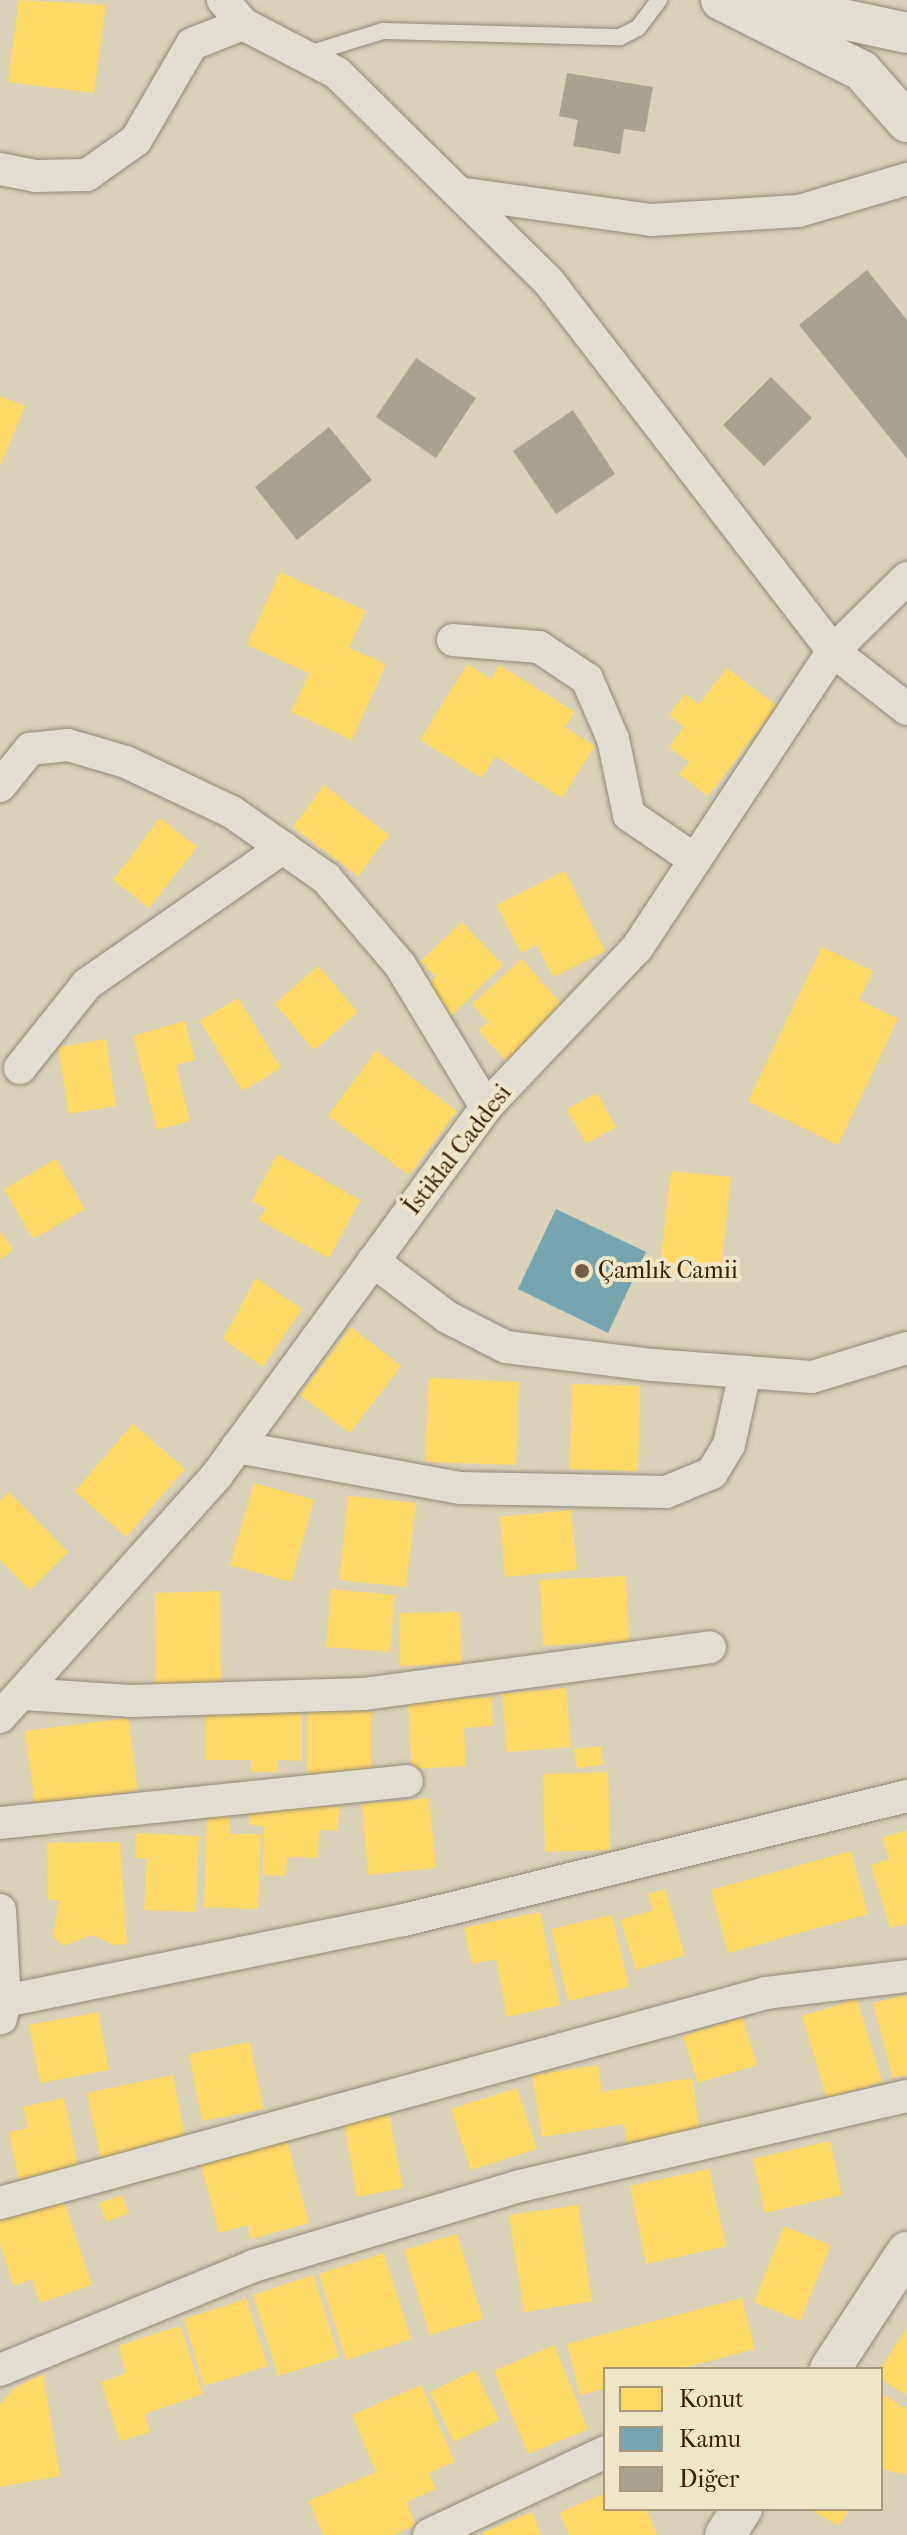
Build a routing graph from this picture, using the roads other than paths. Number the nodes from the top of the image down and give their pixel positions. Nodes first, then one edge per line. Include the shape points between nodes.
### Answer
1 (659, 0) edge
2 (721, 0) edge
3 (752, 0) edge
4 (233, 12) edge
5 (907, 33) edge
6 (304, 56) junction
7 (907, 122) edge
8 (0, 169) edge
9 (907, 179) edge
10 (459, 193) junction
11 (907, 578) edge
12 (453, 640) dead end
13 (833, 651) junction
14 (907, 709) edge
15 (0, 786) edge
16 (283, 848) junction
17 (695, 860) junction
18 (20, 1068) dead end
19 (486, 1107) junction
20 (373, 1261) junction
21 (907, 1348) edge
22 (745, 1372) junction
23 (237, 1447) junction
24 (710, 1647) dead end
25 (23, 1694) junction
26 (0, 1717) edge
27 (407, 1781) dead end
28 (907, 1796) edge
29 (0, 1823) edge
30 (0, 1910) edge
31 (907, 1976) edge
32 (2, 2012) edge
33 (907, 2096) edge
34 (0, 2203) edge
35 (901, 2274) edge
36 (831, 2367) edge
37 (0, 2370) edge
38 (603, 2453) edge
39 (741, 2511) edge
40 (429, 2535) edge
41 (725, 2535) edge

1 - 6 lane via 638,28 620,37 383,31
2 - 7 street via 862,71
3 - 5 street
4 - 6 street
4 - 8 street via 192,44 136,140 87,175 35,176
6 - 10 street via 337,73
9 - 10 street via 799,211 651,220
10 - 13 street via 549,282
11 - 13 street, İstiklal Caddesi
12 - 17 street via 539,647 587,679 613,739 629,815
13 - 14 street
13 - 17 street, İstiklal Caddesi
15 - 16 street via 30,749 68,745 126,762 232,812
16 - 18 street via 87,984
16 - 19 street via 326,878 400,965
17 - 19 street, İstiklal Caddesi via 637,948
19 - 20 street, İstiklal Caddesi
20 - 22 street via 447,1317 506,1347
20 - 23 street, İstiklal Caddesi
21 - 22 street via 812,1377
22 - 23 street via 729,1445 712,1473 666,1492 461,1488
23 - 25 street, İstiklal Caddesi
24 - 25 street via 364,1694 130,1701
25 - 26 street, İstiklal Caddesi
27 - 29 street
28 - 32 street
30 - 32 street
31 - 34 street via 766,1993
33 - 37 street via 520,2186 282,2257
35 - 36 street
38 - 40 street
39 - 41 street

